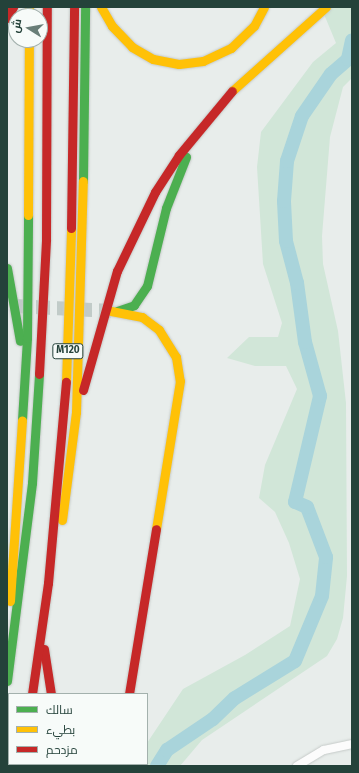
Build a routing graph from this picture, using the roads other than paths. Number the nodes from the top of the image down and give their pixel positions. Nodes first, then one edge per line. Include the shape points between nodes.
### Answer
1 (13, 7) edge
2 (47, 7) edge
3 (74, 7) edge
4 (85, 7) edge
5 (101, 7) edge
6 (264, 7) edge
7 (326, 7) edge
8 (7, 18) edge
9 (29, 48) edge
10 (206, 121) junction
11 (7, 268) edge
12 (23, 363) junction
13 (76, 412) junction
14 (48, 583) junction
15 (42, 624) junction
16 (7, 650) edge
17 (7, 681) edge
18 (32, 693) edge
19 (51, 693) edge
20 (129, 693) edge
21 (352, 744) edge
22 (297, 766) edge

1 - 8 highway
2 - 17 highway, M120 via 46,239 41,350 31,491
3 - 14 highway, M120 via 71,284 66,381
4 - 13 highway via 82,274
5 - 6 highway via 112,26 137,50 153,58 179,64 203,61 232,48 254,26
7 - 10 highway via 250,72
9 - 12 highway via 28,296
10 - 13 highway via 155,192 134,230 104,312
10 - 20 highway via 171,191 147,286 134,305 114,311 142,317 159,330 173,349 180,380
11 - 12 highway
12 - 16 highway
13 - 14 highway via 60,537
14 - 15 highway, M120
15 - 18 highway, M120
15 - 19 highway
21 - 22 street via 324,750

